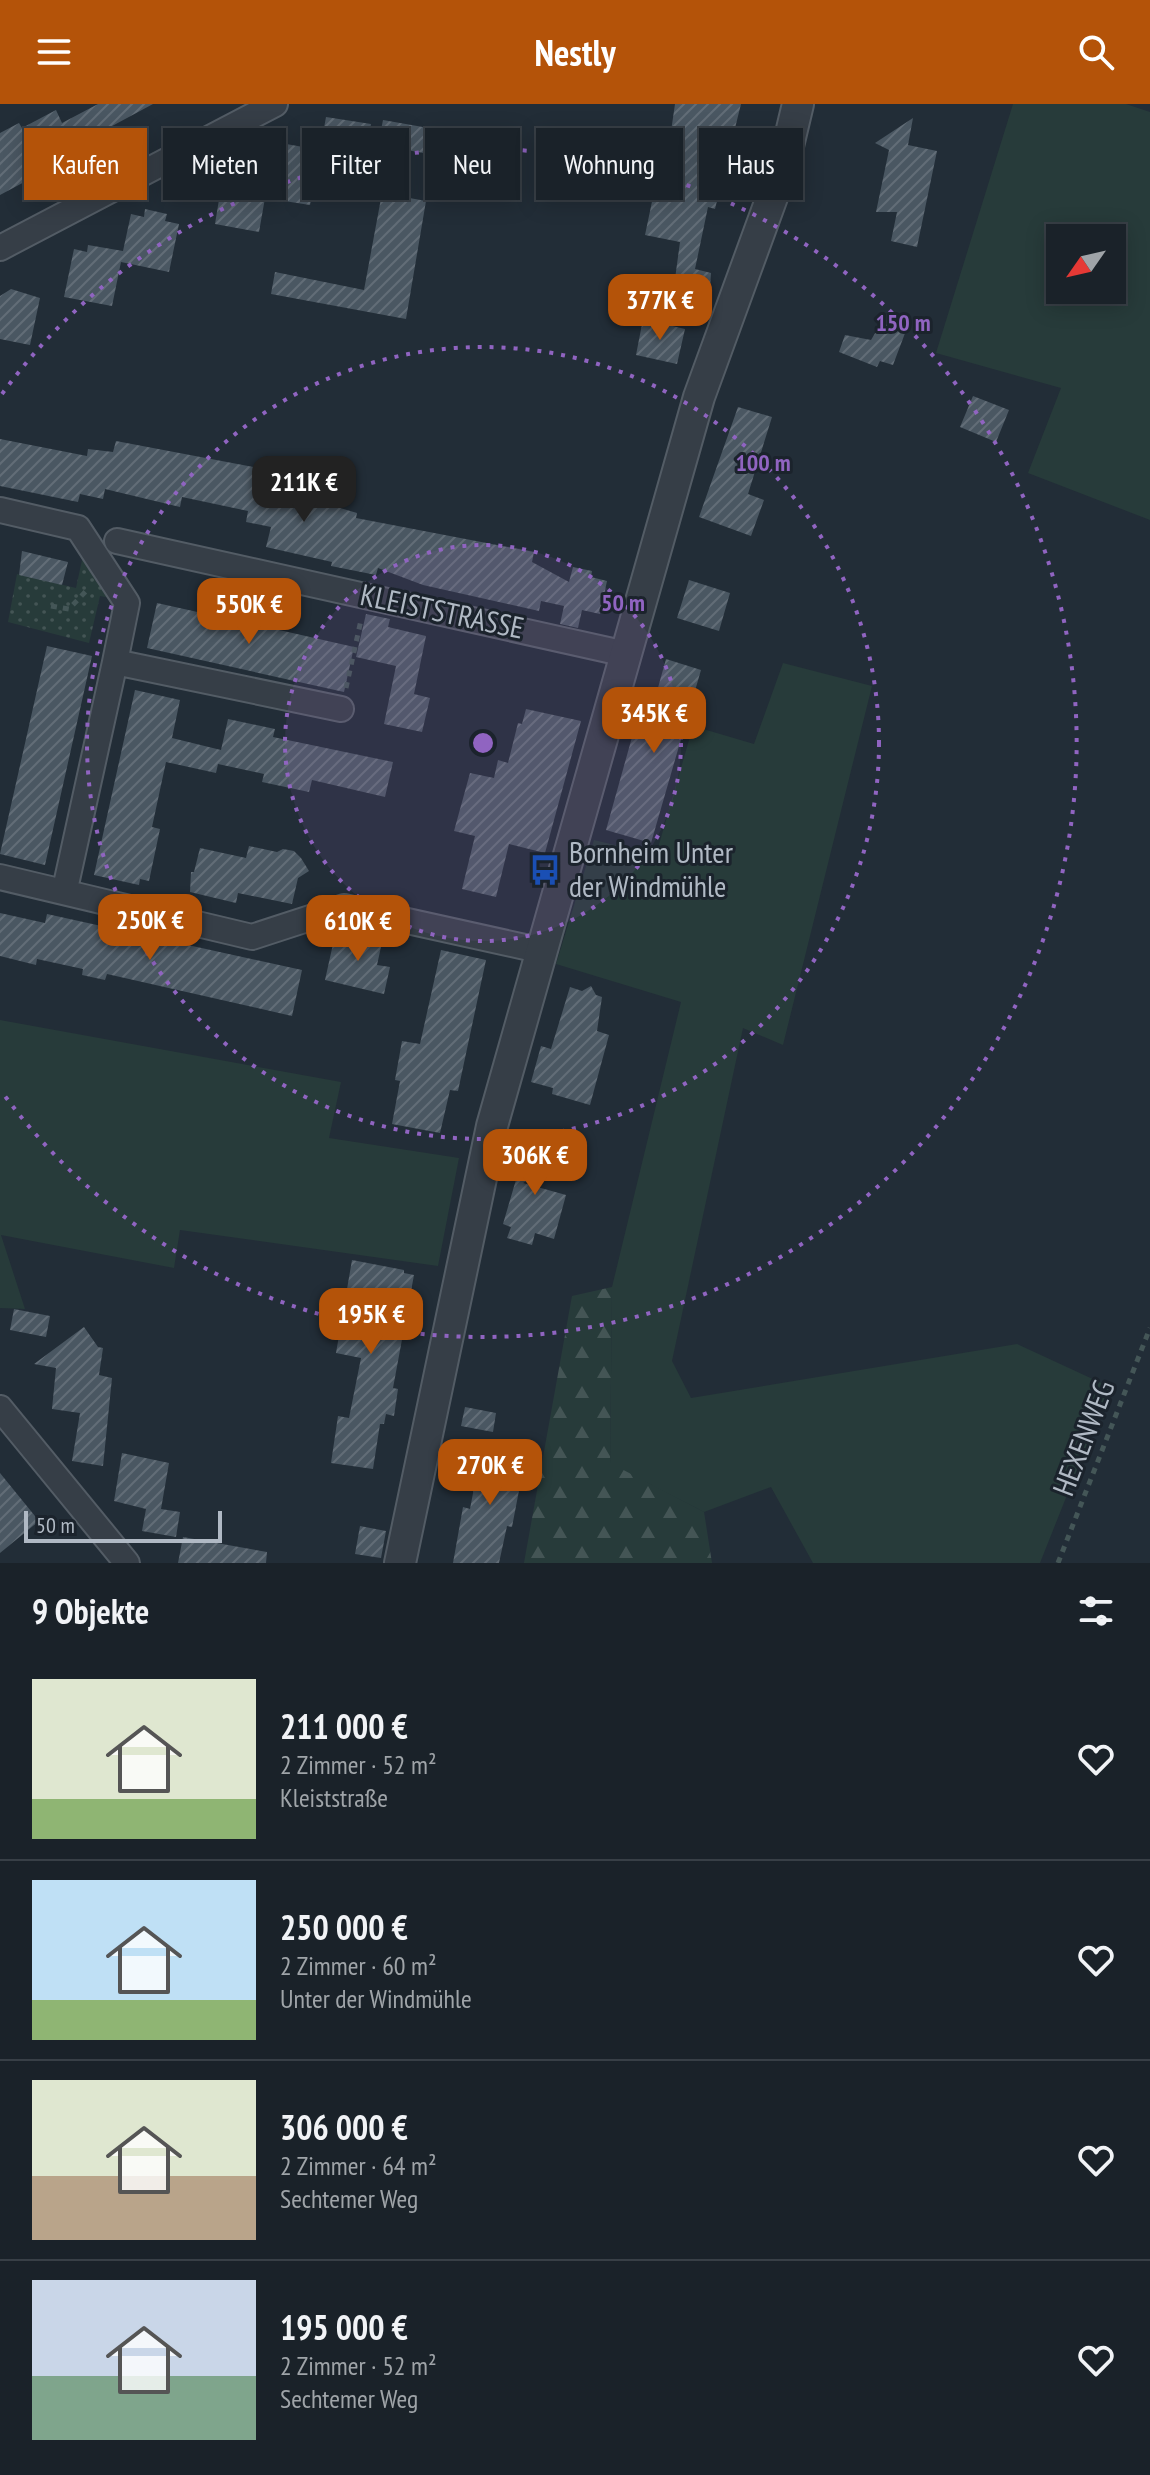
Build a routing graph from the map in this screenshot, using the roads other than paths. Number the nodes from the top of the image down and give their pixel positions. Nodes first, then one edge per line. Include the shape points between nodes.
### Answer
1 (275, 104) edge
2 (798, 104) edge
3 (0, 248) edge
4 (0, 510) edge
5 (117, 541) dead end
6 (626, 654) junction
7 (115, 662) junction
8 (341, 709) road end
9 (0, 877) edge
10 (65, 889) junction
11 (543, 951) junction
12 (0, 1408) edge
13 (127, 1563) edge
14 (400, 1563) edge

1 - 3 street
2 - 6 street via 783,167 699,397
4 - 7 street via 78,528 127,603
5 - 6 street, KLEISTSTRASSE
6 - 11 street
7 - 8 street
7 - 10 street
9 - 10 street
10 - 11 street via 252,937 344,907
11 - 14 street via 492,1126
12 - 13 street

